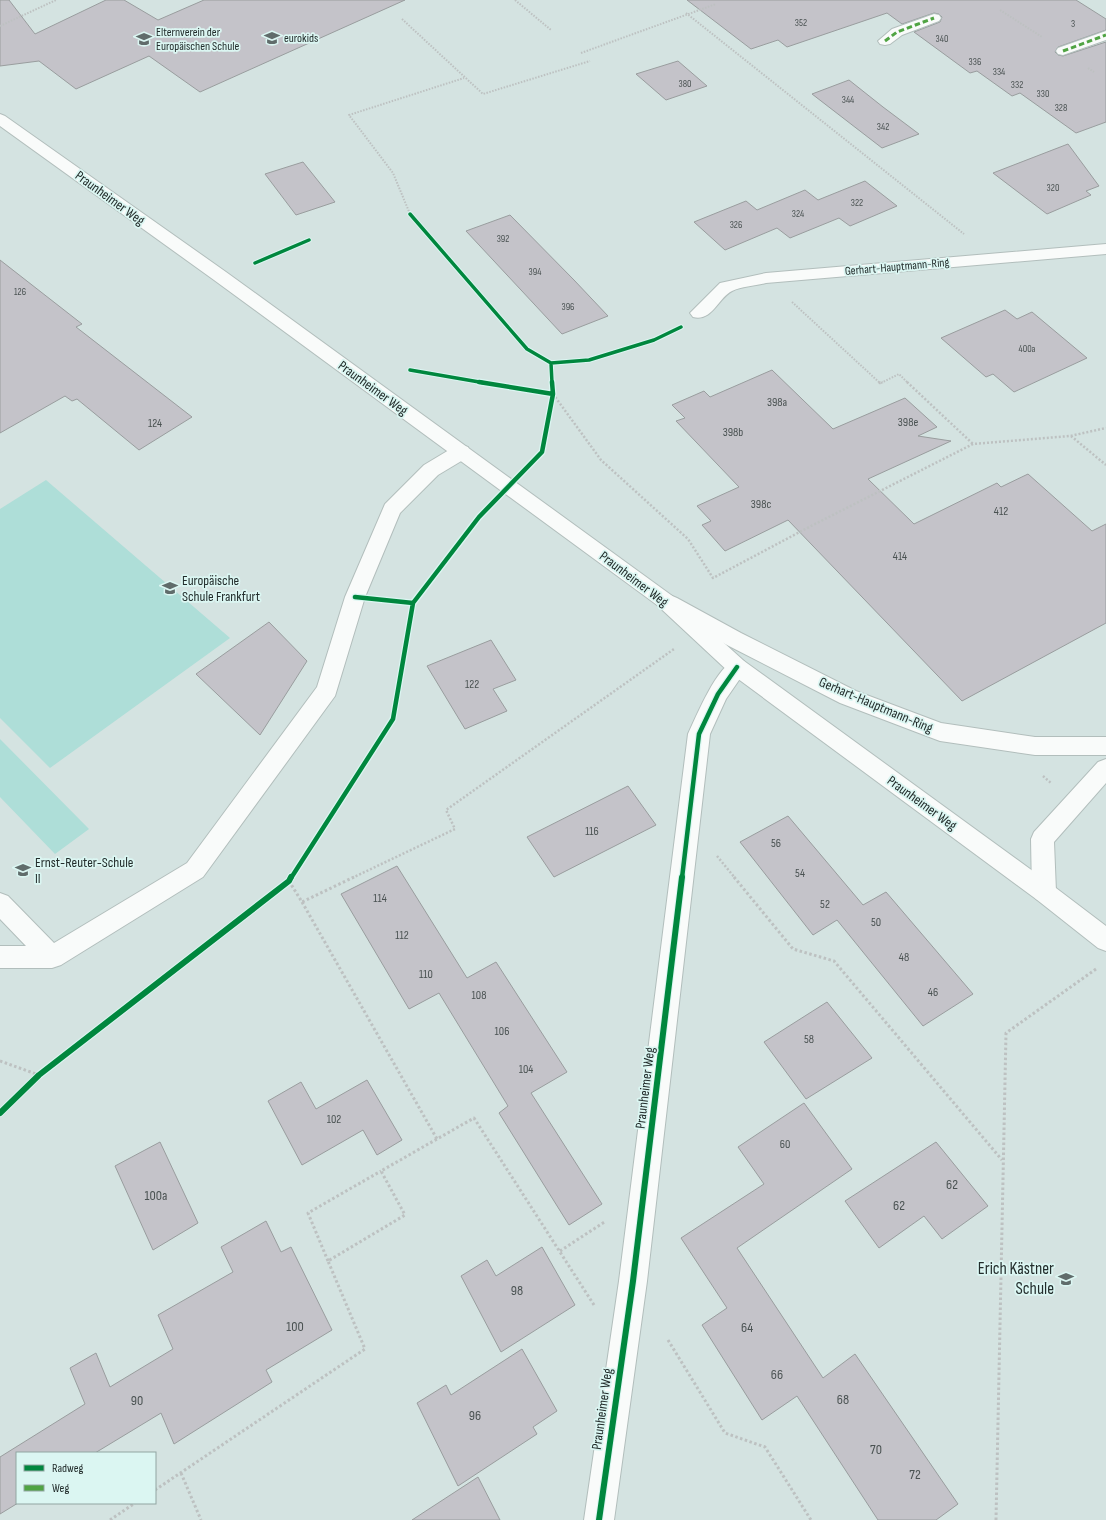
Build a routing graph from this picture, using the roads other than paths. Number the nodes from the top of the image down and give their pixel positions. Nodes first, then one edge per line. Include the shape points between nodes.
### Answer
1 (934, 18) dead end
2 (1106, 35) edge
3 (885, 41) dead end
4 (1063, 51) dead end
5 (0, 119) edge
6 (1106, 249) edge
7 (699, 313) dead end
8 (461, 452) junction
9 (664, 600) junction
10 (737, 667) junction
11 (1106, 746) edge
12 (1106, 768) edge
13 (1044, 892) junction
14 (0, 903) edge
15 (1106, 940) edge
16 (0, 957) edge
17 (52, 957) junction
18 (599, 1520) edge

1 - 3 street via 897,32
2 - 4 street
5 - 8 street, Praunheimer Weg
6 - 7 street, Gerhart-Hauptmann-Ring via 766,278 726,288
8 - 9 street, Praunheimer Weg
8 - 17 street via 431,470 392,510 355,597 327,690 196,870
9 - 10 street, Praunheimer Weg
9 - 11 street, Gerhart-Hauptmann-Ring via 848,697 940,732 1035,746
10 - 13 street, Praunheimer Weg
10 - 18 street, Praunheimer Weg via 718,694 699,734 633,1281
12 - 13 street via 1042,839
13 - 15 street, Praunheimer Weg
14 - 17 street
16 - 17 street

